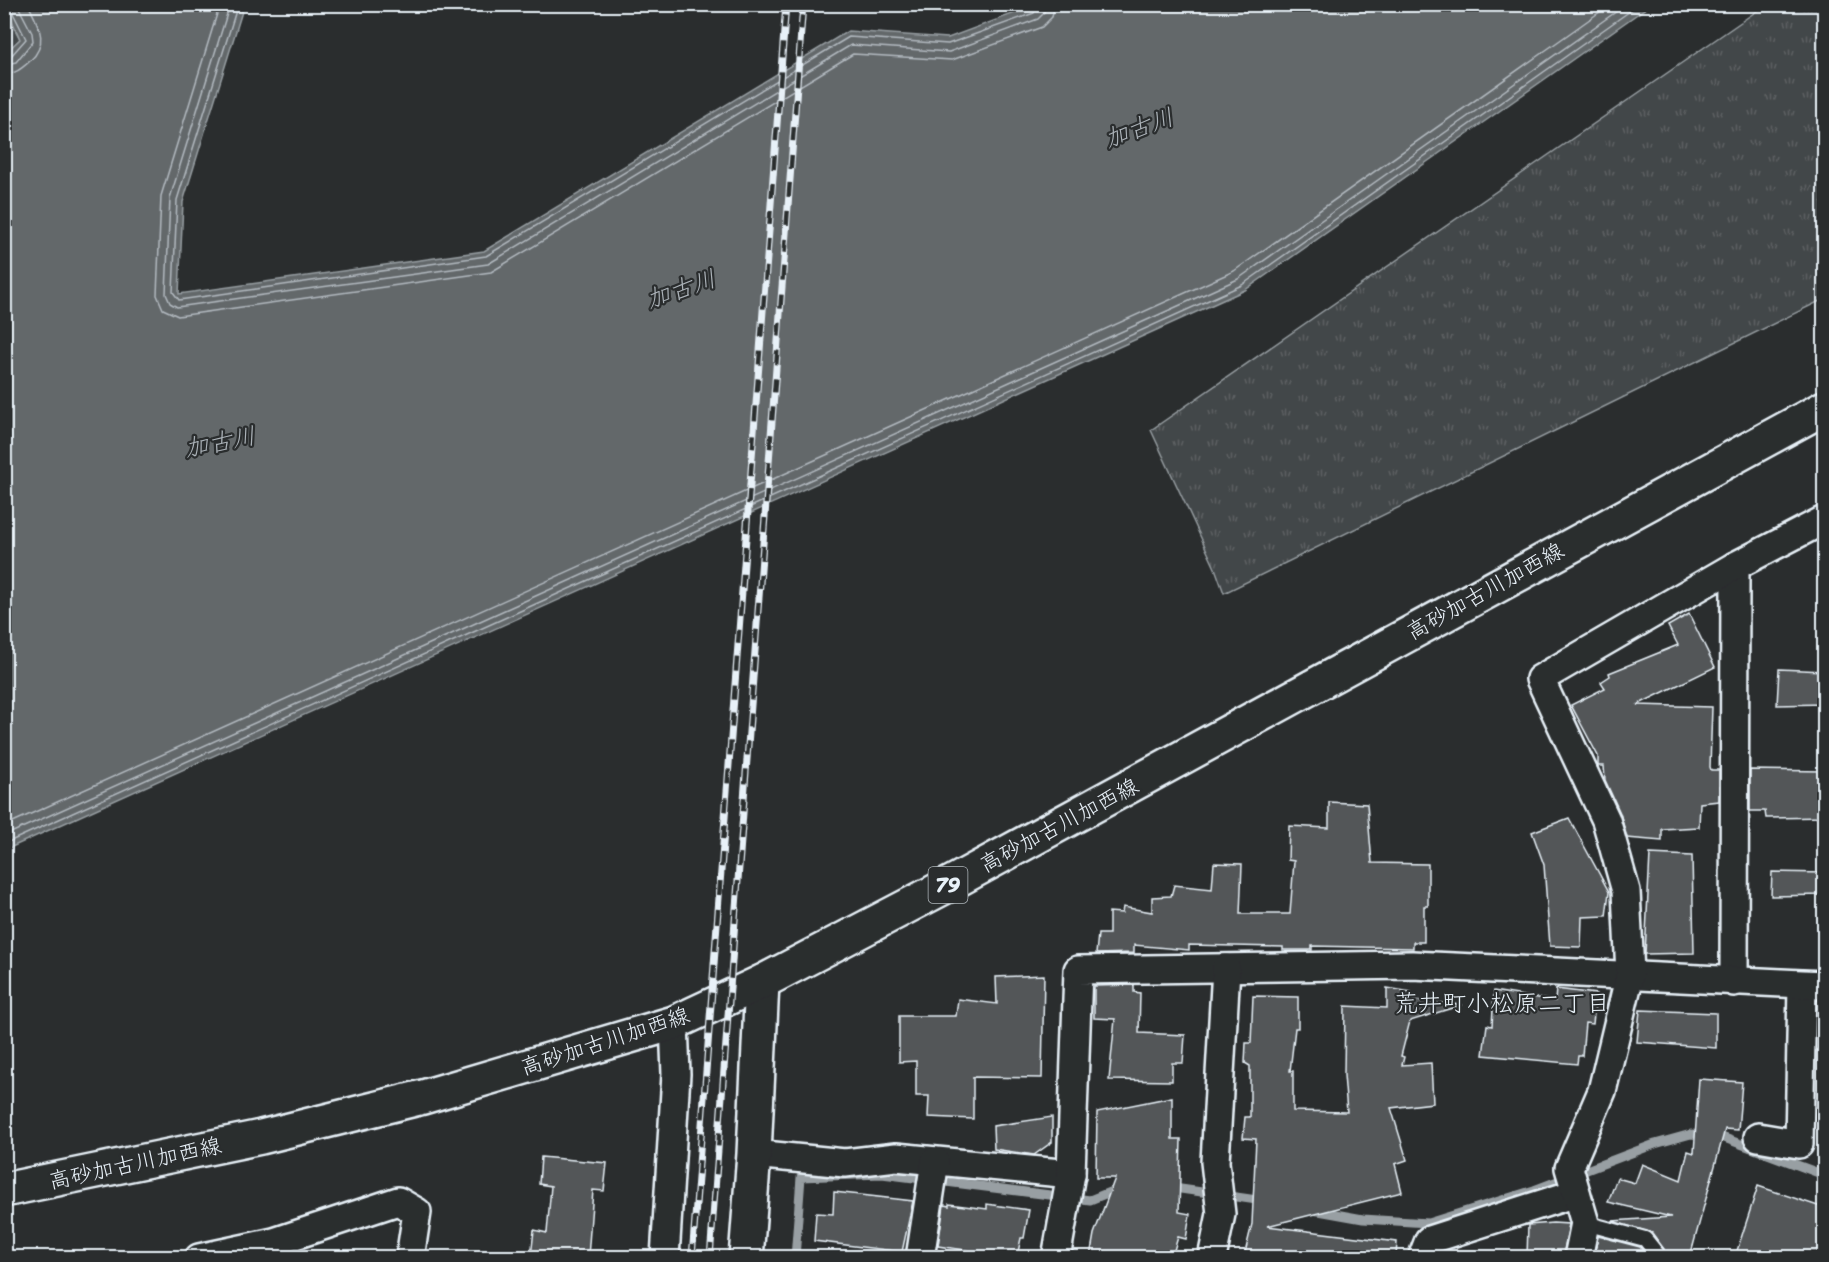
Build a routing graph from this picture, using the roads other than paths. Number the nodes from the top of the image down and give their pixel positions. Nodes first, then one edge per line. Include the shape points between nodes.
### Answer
1 (1824, 408) edge
2 (1824, 520) edge
3 (1735, 566) junction
4 (1226, 968) junction
5 (1630, 974) junction
6 (762, 982) junction
7 (1734, 982) junction
8 (1813, 985) edge
9 (674, 1023) junction
10 (1758, 1137) dead end
11 (754, 1154) junction
12 (935, 1161) junction
13 (1071, 1174) junction
14 (4, 1190) edge
15 (1576, 1193) junction
16 (1585, 1223) junction
17 (200, 1257) edge
18 (410, 1257) edge
19 (664, 1257) edge
20 (746, 1257) edge
21 (920, 1257) edge
22 (1056, 1257) edge
23 (1212, 1257) edge
24 (1422, 1257) edge
25 (1578, 1257) edge
26 (1656, 1257) edge

1 - 6 main road, 高砂加古川加西線 / 79 via 1109,798
2 - 3 street
3 - 5 street via 1540,679 1606,820 1626,891
3 - 7 street
4 - 5 street via 1412,965
4 - 13 street via 1078,970
4 - 23 street via 1215,1162 1221,1214
5 - 7 street
5 - 15 street via 1602,1091 1569,1168
6 - 9 main road, 高砂加古川加西線 / 79
6 - 11 main road
7 - 8 street
8 - 10 street via 1799,1144
9 - 14 main road, 高砂加古川加西線 / 79 via 423,1097 261,1137
9 - 19 street via 676,1074
11 - 12 street via 845,1162 896,1157
11 - 20 main road
12 - 13 street
12 - 21 street
13 - 22 street
15 - 16 street
15 - 24 street via 1429,1240
16 - 25 street
16 - 26 lane via 1645,1239
17 - 18 street via 274,1242 398,1201 417,1212

